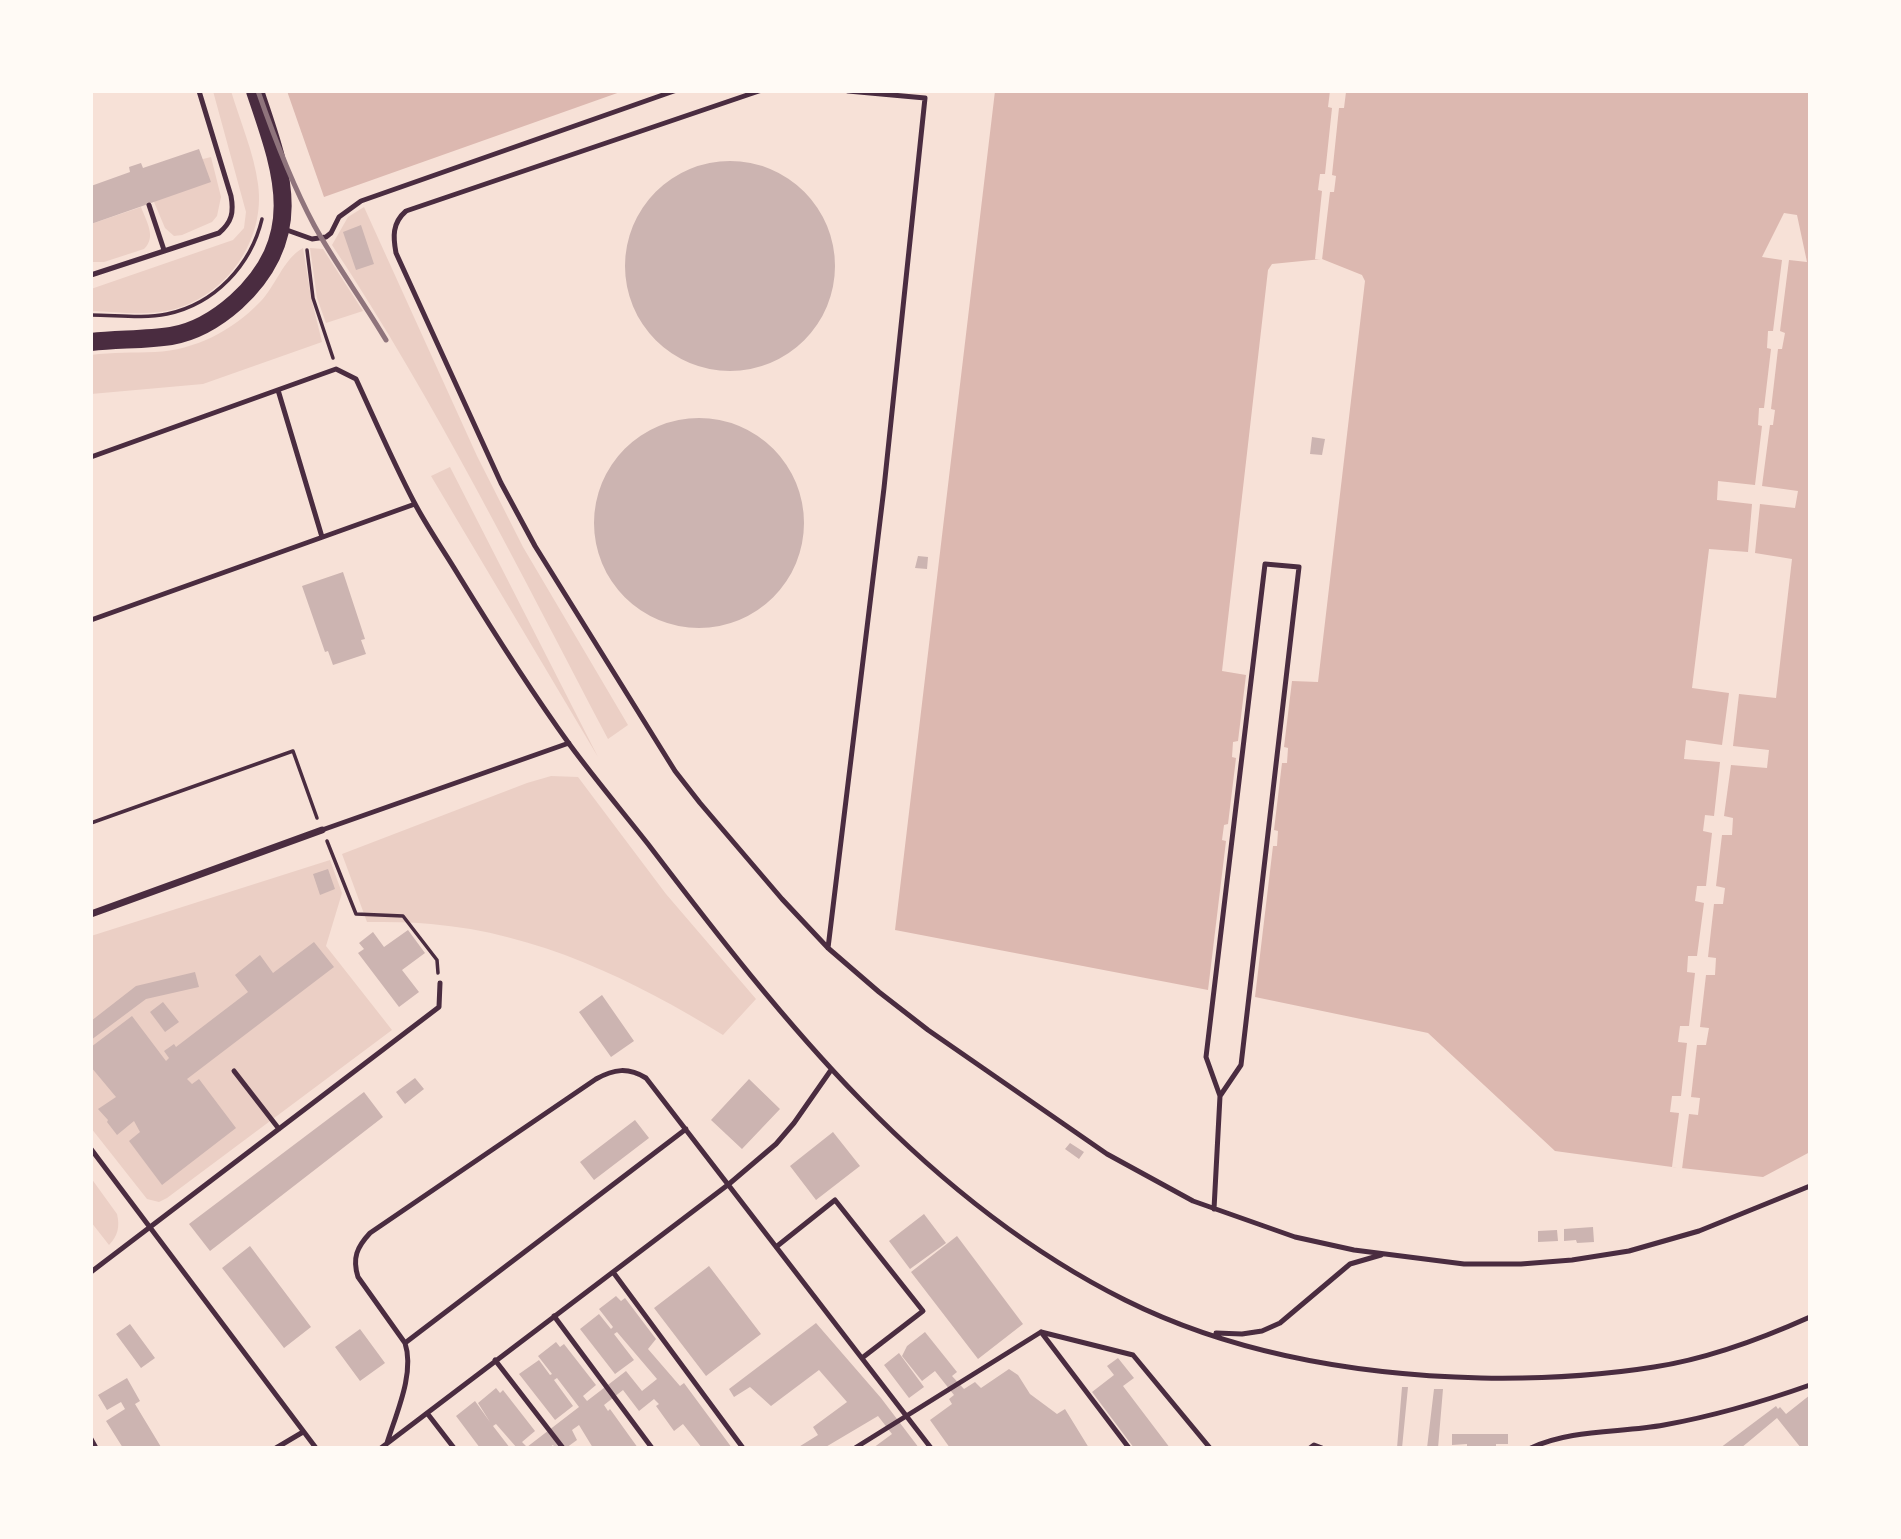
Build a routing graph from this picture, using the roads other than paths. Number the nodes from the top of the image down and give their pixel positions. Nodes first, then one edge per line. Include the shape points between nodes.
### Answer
1 (199, 91) edge
2 (255, 91) edge
3 (674, 91) edge
4 (759, 91) edge
5 (848, 91) edge
6 (149, 205) dead end
7 (281, 227) junction
8 (164, 250) junction
9 (91, 275) edge
10 (91, 342) edge
11 (278, 390) junction
12 (91, 457) edge
13 (415, 504) junction
14 (322, 537) junction
15 (91, 620) edge
16 (569, 743) junction
17 (322, 830) joint
18 (91, 914) edge
19 (828, 948) junction
20 (440, 983) dead end
21 (831, 1070) junction
22 (234, 1071) dead end
23 (1220, 1096) junction
24 (279, 1129) junction
25 (686, 1129) junction
26 (91, 1149) edge
27 (729, 1184) junction
28 (1810, 1186) edge
29 (1214, 1209) junction
30 (149, 1227) junction
31 (776, 1247) junction
32 (1384, 1254) junction
33 (91, 1272) edge
34 (613, 1272) junction
35 (554, 1316) junction
36 (1810, 1317) edge
37 (1041, 1332) junction
38 (1206, 1333) junction
39 (405, 1343) junction
40 (862, 1358) junction
41 (495, 1360) junction
42 (1810, 1385) edge
43 (427, 1413) junction
44 (907, 1417) junction
45 (303, 1432) junction
46 (91, 1439) edge
47 (387, 1443) junction
48 (96, 1448) edge
49 (276, 1448) edge
50 (316, 1448) edge
51 (381, 1448) edge
52 (454, 1448) edge
53 (563, 1448) edge
54 (652, 1448) edge
55 (743, 1448) edge
56 (855, 1448) edge
57 (931, 1448) edge
58 (1129, 1448) edge
59 (1210, 1448) edge
60 (1310, 1448) edge
61 (1322, 1448) edge
62 (1531, 1448) edge

1 - 8 lane via 231,196 232,217 219,233
2 - 7 main road via 276,156 284,198
3 - 7 lane via 361,201 340,216 326,237 306,238
4 - 19 lane via 406,211 394,228 394,241 501,483 542,558 676,771
5 - 19 lane via 925,98
6 - 8 lane
7 - 10 main road via 263,271 246,293 196,329 171,336
8 - 9 lane
11 - 12 lane
11 - 13 lane via 336,369 356,379
11 - 14 lane
13 - 14 lane
13 - 16 lane
14 - 15 lane
16 - 17 lane
16 - 21 lane via 695,908
17 - 18 street
19 - 29 lane via 928,1030 1107,1154
20 - 24 lane via 439,1007
21 - 27 lane via 776,1144
21 - 38 lane via 934,1171 1005,1228 1127,1301
22 - 24 lane
23 - 23 lane via 1206,1056 1265,564 1299,567 1241,1065
23 - 29 lane
24 - 30 lane
25 - 27 lane
25 - 39 lane
25 - 39 lane via 646,1078 624,1070 609,1072 370,1233 356,1253 354,1265
26 - 30 lane
27 - 31 lane
27 - 34 lane
28 - 32 lane via 1699,1231 1629,1251 1521,1264 1464,1264
29 - 32 lane via 1295,1237
30 - 33 lane
30 - 45 lane
31 - 40 lane
31 - 40 lane via 835,1200 923,1311
32 - 38 lane via 1350,1264 1280,1323 1262,1331
34 - 35 lane
34 - 55 lane
35 - 41 lane
35 - 54 lane
36 - 38 lane via 1722,1350 1656,1367 1529,1379 1358,1370 1266,1352
37 - 44 lane
37 - 58 lane
37 - 59 lane via 1133,1355
39 - 47 lane via 406,1378
40 - 44 lane
41 - 43 lane
41 - 53 lane
42 - 62 lane via 1759,1403 1664,1425 1550,1439
43 - 47 lane
43 - 52 lane
44 - 56 lane
44 - 57 lane
45 - 49 lane
45 - 50 lane
46 - 48 lane
47 - 51 lane
60 - 61 lane

